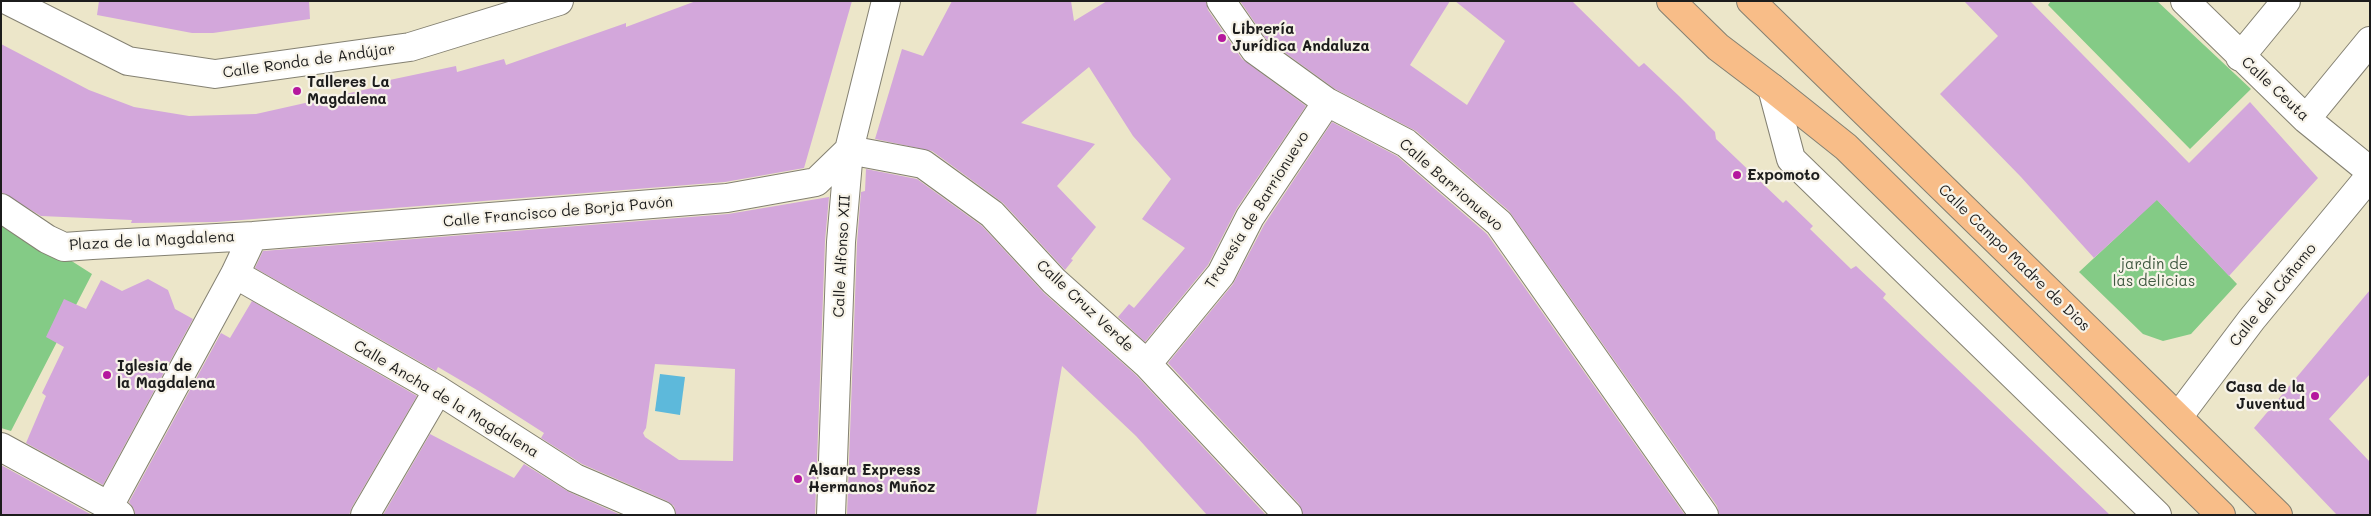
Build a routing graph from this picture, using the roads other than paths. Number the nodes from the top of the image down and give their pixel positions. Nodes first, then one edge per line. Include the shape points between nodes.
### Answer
1 (9, 1) edge
2 (559, 1) edge
3 (886, 1) edge
4 (1221, 1) edge
5 (1671, 1) edge
6 (1751, 1) edge
7 (2185, 1) edge
8 (2286, 1) edge
9 (2370, 41) edge
10 (2240, 57) junction
11 (1772, 88) junction
12 (1327, 102) junction
13 (2306, 119) junction
14 (849, 150) junction
15 (2370, 171) edge
16 (2370, 176) edge
17 (1, 208) edge
18 (253, 236) junction
19 (235, 274) junction
20 (1147, 364) junction
21 (438, 390) junction
22 (2178, 417) junction
23 (1, 446) edge
24 (114, 510) edge
25 (365, 515) edge
26 (661, 515) edge
27 (831, 515) edge
28 (1288, 515) edge
29 (1704, 515) edge
30 (2157, 515) edge
31 (2221, 515) edge
32 (2278, 515) edge

1 - 2 street, Calle Ronda de Andújar via 128,61 216,74 410,47
3 - 14 street, Calle Alfonso XII
4 - 12 street, Calle Barrionuevo via 1255,50
5 - 11 main road via 1718,48
6 - 22 main road, Calle Campo Madre de Dios
7 - 10 street, Calle Ceuta
8 - 10 street
9 - 13 street
10 - 13 street, Calle Ceuta
11 - 30 street via 1791,159
11 - 31 main road via 1846,147
12 - 20 street, Travesía de Barrionuevo via 1250,216 1221,274
12 - 29 street, Calle Barrionuevo via 1406,143 1499,223
13 - 15 street, Calle Ceuta
14 - 18 street, Calle Francisco de Borja Pavón via 816,182 727,198
14 - 20 street, Calle Cruz Verde via 923,164 992,214 1054,281
14 - 27 street, Calle Alfonso XII via 841,242
16 - 22 street, Calle del Cáñamo via 2252,319
17 - 18 street, Plaza de la Magdalena via 64,247
18 - 19 street
19 - 21 street, Calle Ancha de la Magdalena
19 - 24 street
20 - 28 street, Calle Cruz Verde
21 - 25 street
21 - 26 street, Calle Ancha de la Magdalena via 575,478
22 - 32 main road, Calle Campo Madre de Dios
23 - 24 street

